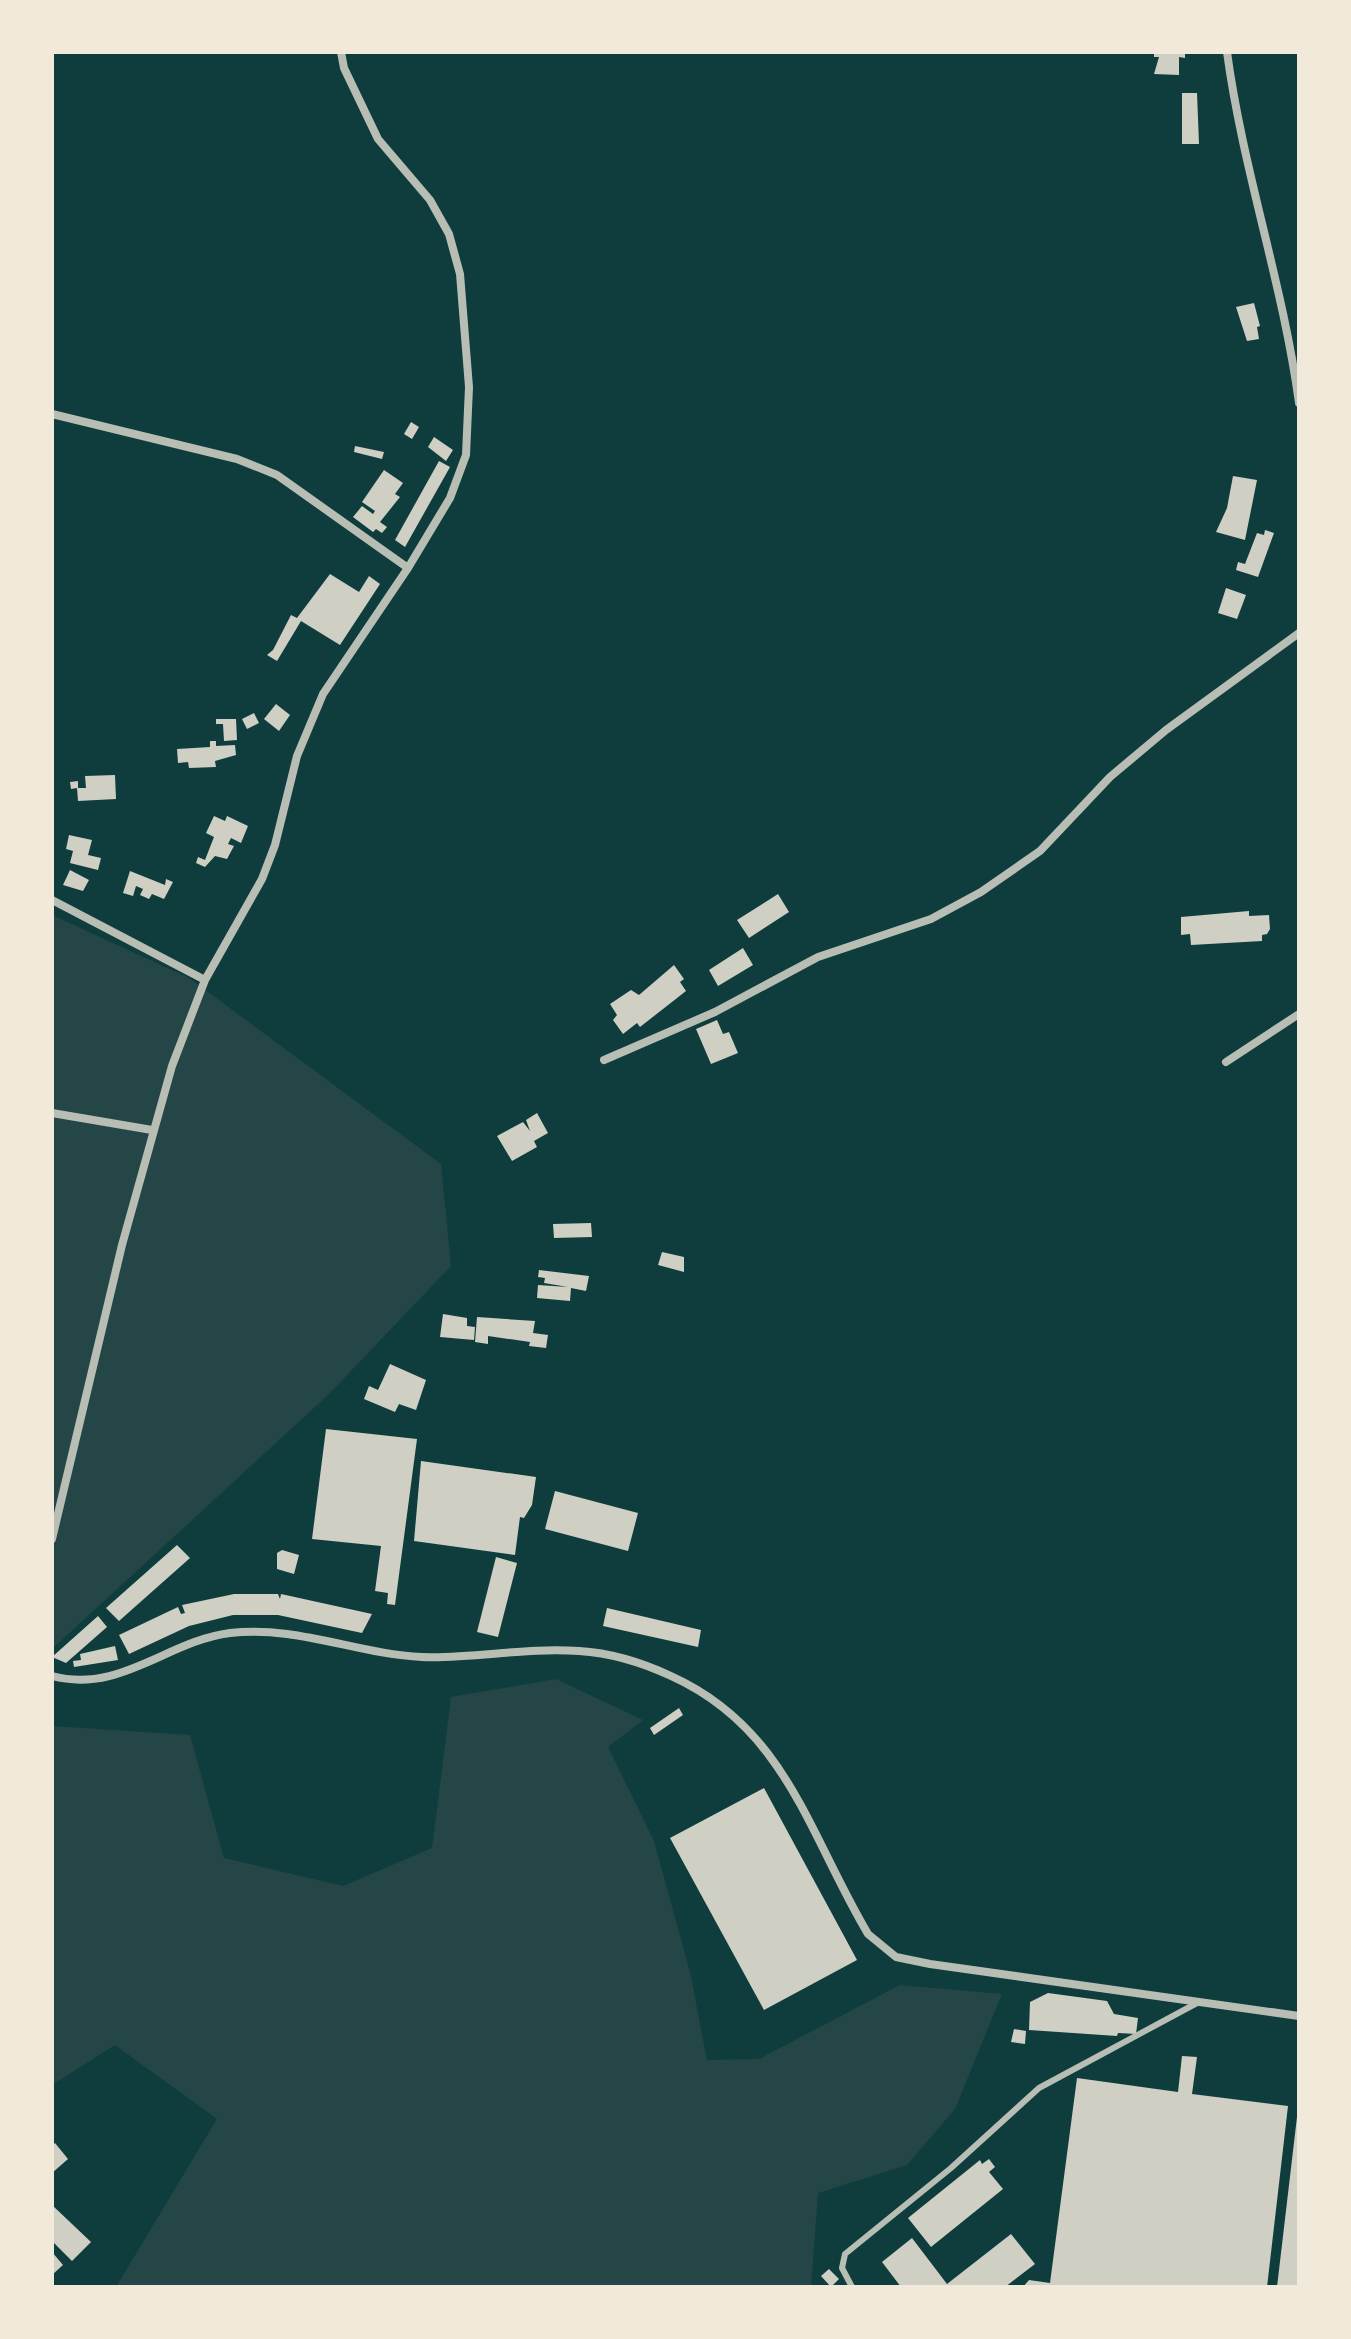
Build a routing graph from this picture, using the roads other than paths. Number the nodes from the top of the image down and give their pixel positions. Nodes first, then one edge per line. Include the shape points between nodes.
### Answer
1 (341, 52) edge
2 (1227, 52) edge
3 (1299, 403) edge
4 (52, 414) edge
5 (408, 568) junction
6 (1299, 633) edge
7 (52, 900) edge
8 (205, 980) junction
9 (1299, 1014) edge
10 (604, 1060) dead end
11 (1226, 1062) dead end
12 (52, 1113) edge
13 (152, 1130) junction
14 (52, 1539) edge
15 (52, 1676) edge
16 (1197, 2003) junction
17 (1299, 2016) edge
18 (852, 2287) edge

1 - 5 street via 378,139 430,200 449,234 460,274 469,387 466,455 450,498
2 - 3 street
4 - 5 street via 259,467
5 - 8 street via 323,694 297,756 262,879
6 - 10 street via 1166,730 1110,777 1040,851 981,892 931,919 789,970 715,1012
7 - 8 street
8 - 13 street
9 - 11 street
12 - 13 street
13 - 14 street
15 - 16 street via 71,1681 108,1678 203,1641 251,1631 288,1632 417,1656 537,1649 604,1653 642,1663 695,1687 736,1714 762,1742 868,1934 896,1957
16 - 17 street
16 - 18 lane via 1039,2088 845,2254 842,2268

